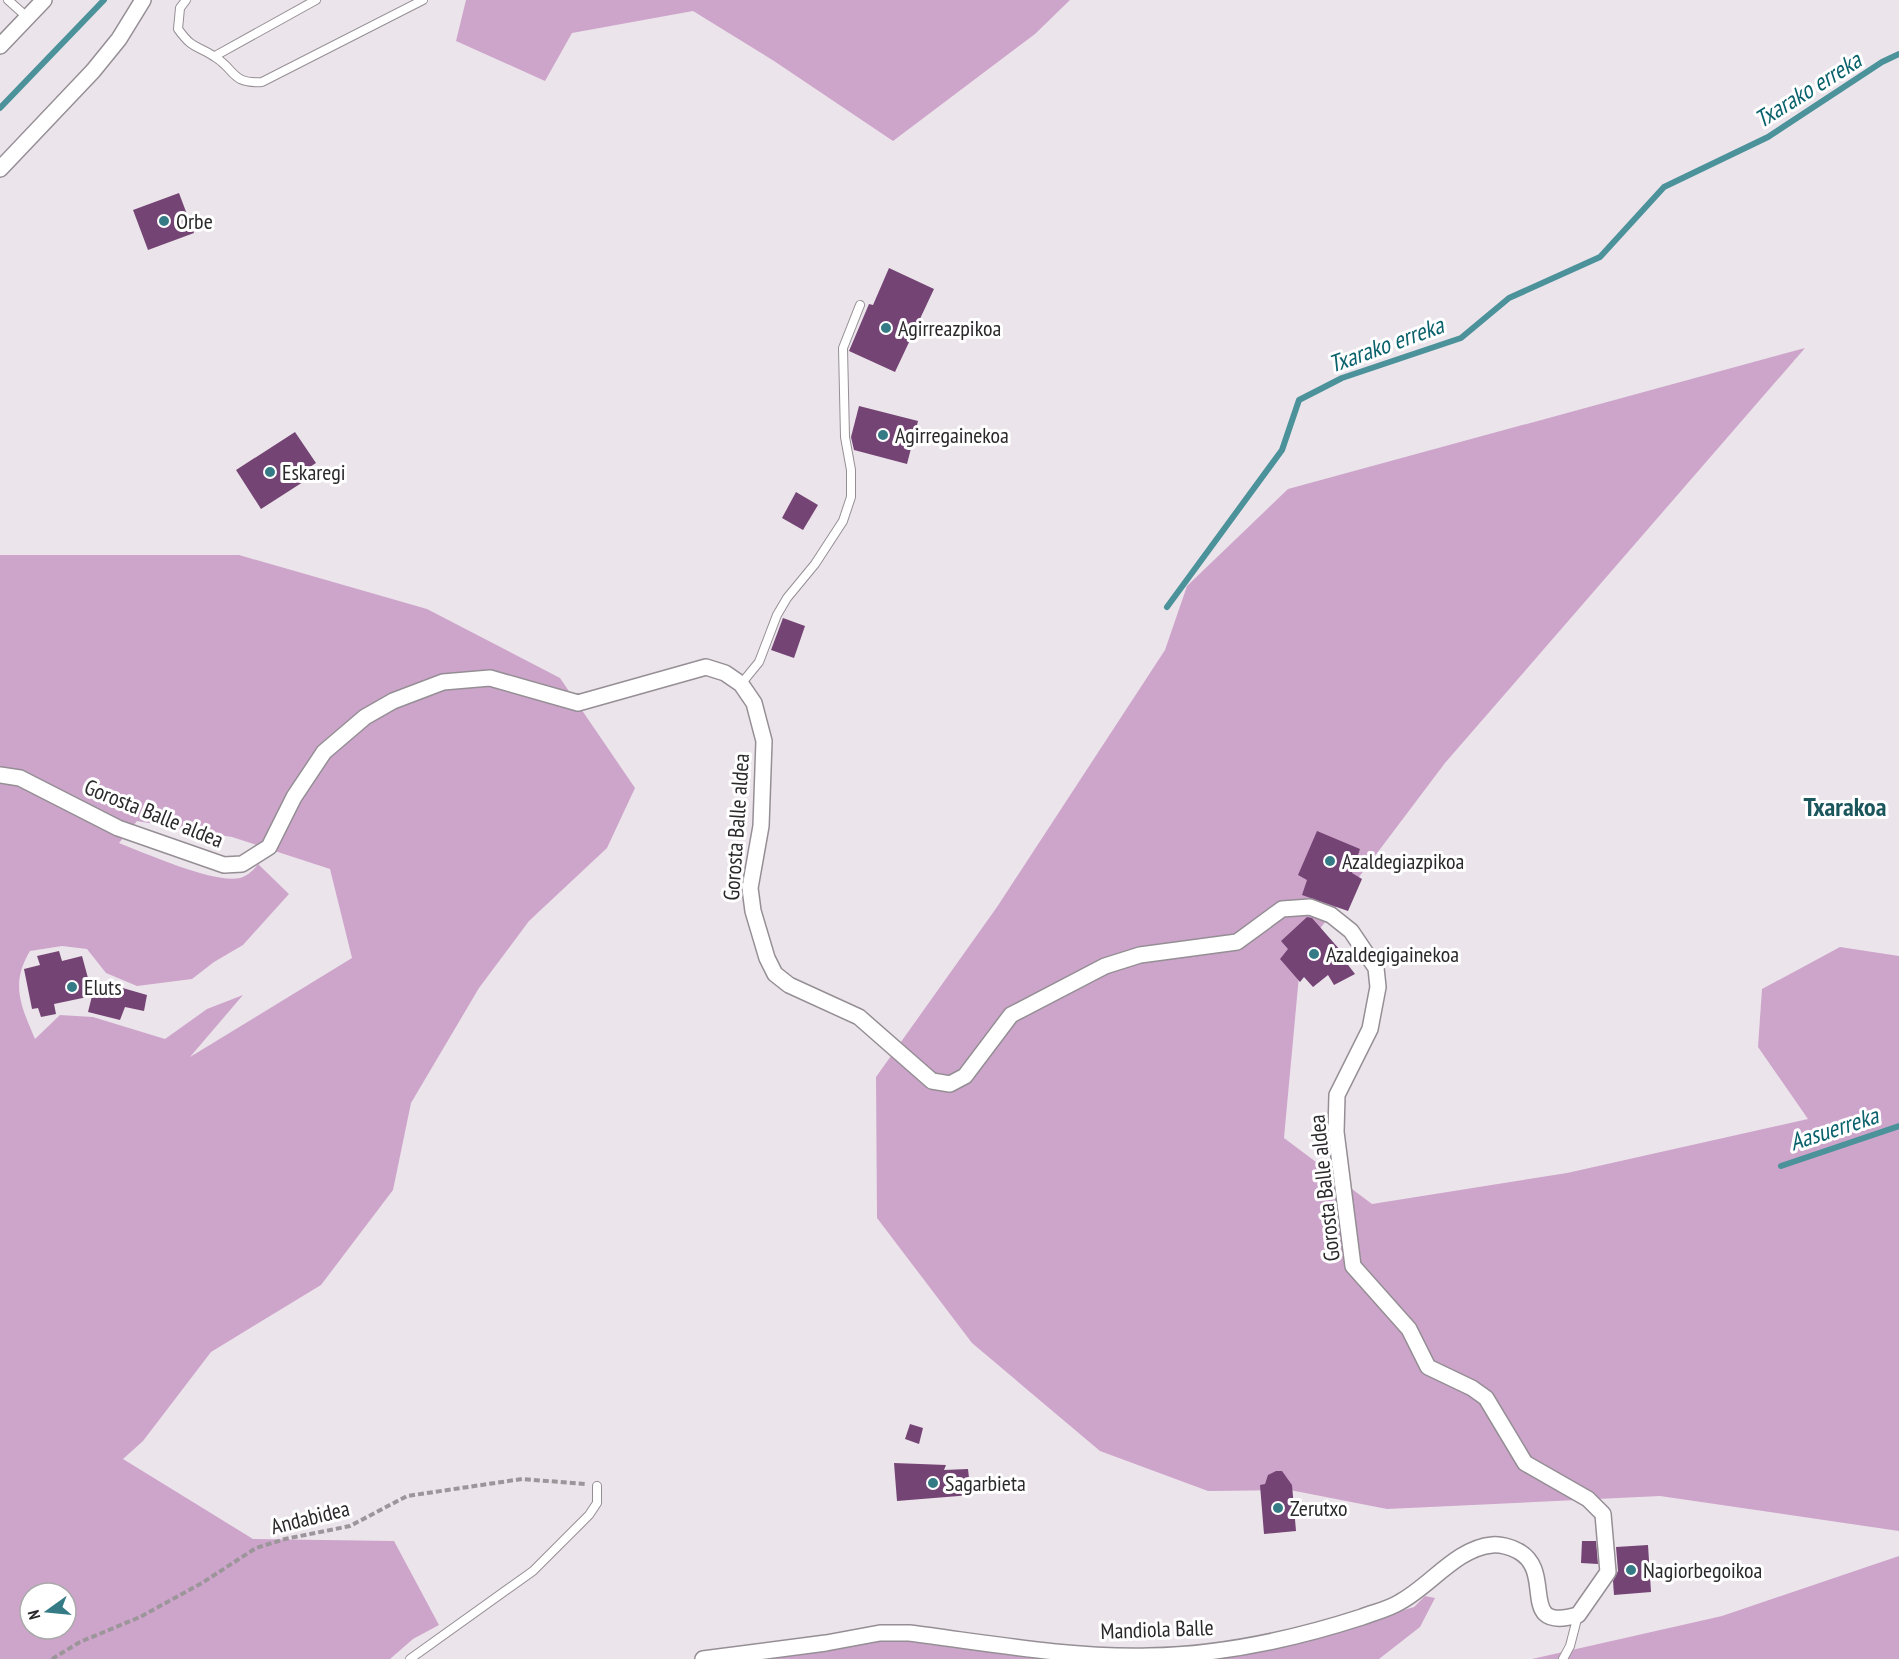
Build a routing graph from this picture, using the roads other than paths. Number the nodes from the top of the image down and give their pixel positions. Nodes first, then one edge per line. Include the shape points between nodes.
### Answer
1 (8, 0) edge
2 (44, 0) edge
3 (143, 0) edge
4 (186, 0) edge
5 (316, 0) edge
6 (423, 0) edge
7 (27, 17) junction
8 (0, 46) edge
9 (215, 56) junction
10 (0, 169) edge
11 (860, 305) dead end
12 (741, 684) junction
13 (0, 775) edge
14 (597, 1486) road end
15 (1578, 1615) junction
16 (410, 1659) edge
17 (703, 1659) edge
18 (1563, 1659) edge

1 - 7 lane
2 - 7 street
3 - 10 street via 93,71
4 - 9 lane via 180,8 178,29 190,45
5 - 9 lane
6 - 9 lane via 262,82 246,83 234,77
7 - 8 street
11 - 12 lane via 843,348 851,497 843,521 787,598 759,662
12 - 13 street, Gorosta Balle aldea via 706,667 578,703 490,678 443,682 393,700 365,717 324,752 294,797 269,847 242,864 224,866 118,828 20,778
12 - 15 street, Gorosta Balle aldea via 754,703 764,741 761,826 750,888 767,958 775,974 789,985 859,1017 932,1081 950,1084 964,1076 1011,1015 1105,966 1140,955 1237,942 1282,909 1310,907 1331,915 1351,931 1376,968 1378,987 1370,1029 1337,1095 1336,1132 1353,1266 1409,1329 1428,1367 1486,1398 1525,1463 1588,1498 1603,1514 1608,1572
14 - 16 lane via 597,1503 589,1515 533,1571
15 - 17 street, Mandiola Balle via 1559,1620 1544,1615 1534,1568 1527,1556 1511,1547 1492,1545 1460,1558 1400,1603 1317,1630 1215,1651 1146,1656 1088,1653 890,1633
15 - 18 lane

